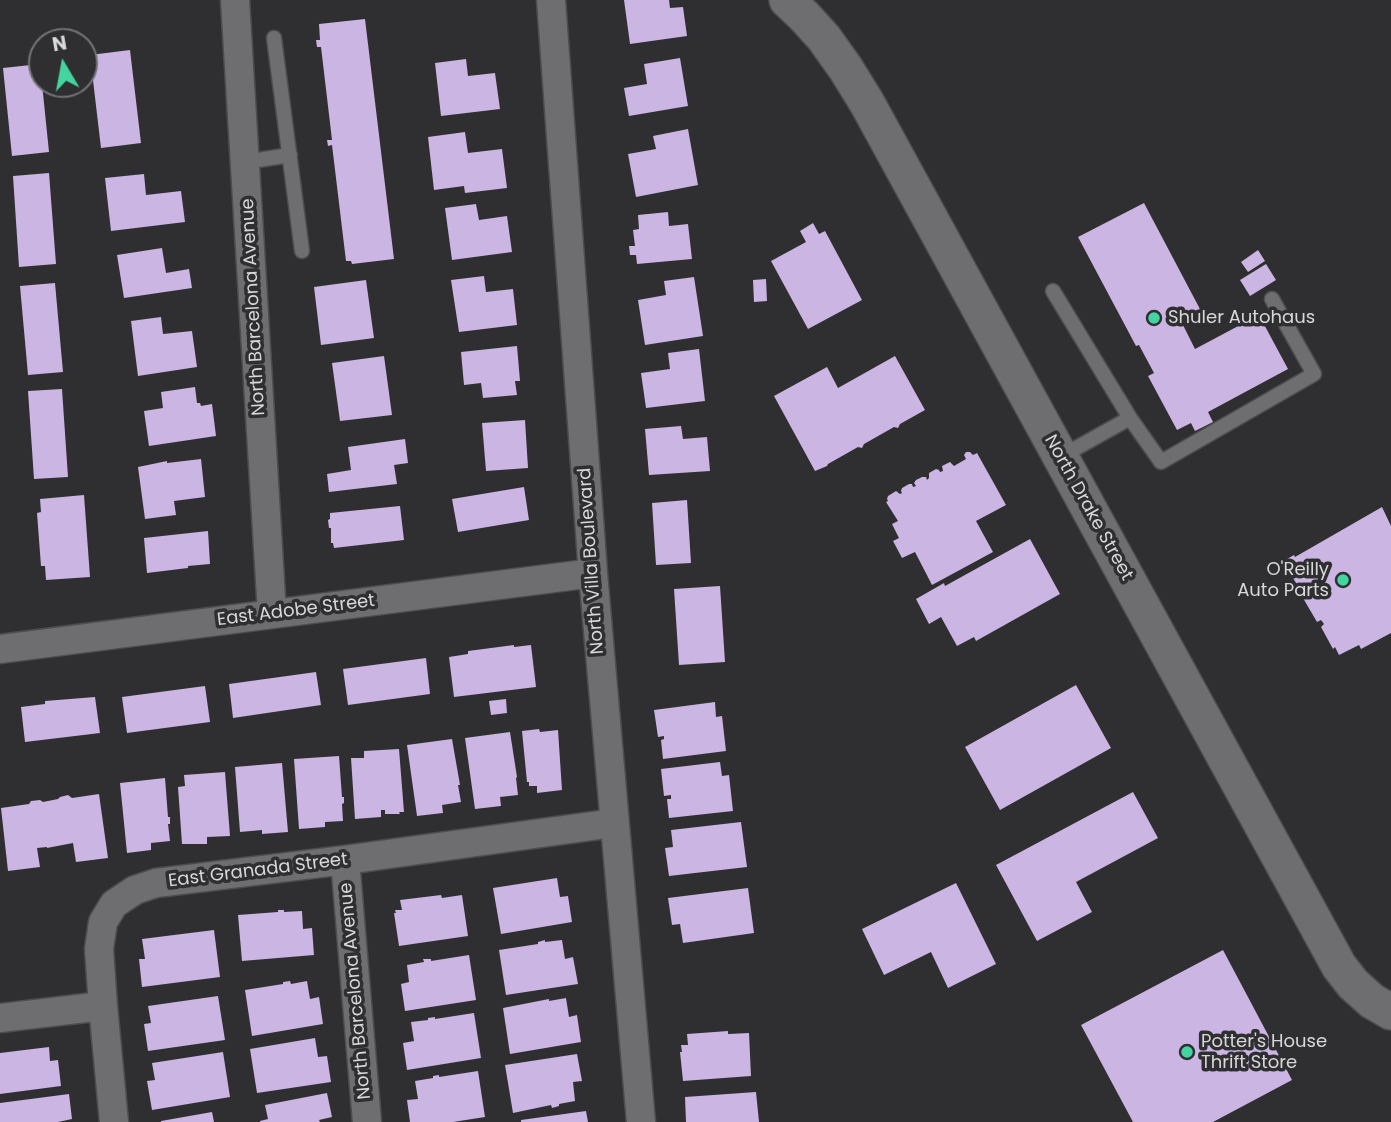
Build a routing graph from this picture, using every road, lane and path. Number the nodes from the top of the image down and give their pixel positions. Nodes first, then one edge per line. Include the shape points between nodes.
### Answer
1 (235, 0) edge
2 (551, 0) edge
3 (787, 0) edge
4 (274, 38) dead end
5 (290, 155) junction
6 (245, 162) junction
7 (302, 251) dead end
8 (1053, 291) dead end
9 (1272, 299) dead end
10 (1129, 418) junction
11 (1060, 457) junction
12 (593, 573) junction
13 (272, 614) junction
14 (0, 649) edge
15 (614, 822) junction
16 (345, 860) junction
17 (103, 1006) junction
18 (1385, 1012) edge
19 (0, 1018) edge
20 (114, 1122) edge
21 (367, 1122) edge
22 (641, 1122) edge

1 - 6 street, North Barcelona Avenue
2 - 12 street, North Villa Boulevard
3 - 11 street, North Drake Street via 846,69
4 - 5 lane
5 - 6 lane
5 - 7 lane
6 - 13 street, North Barcelona Avenue
8 - 10 lane
9 - 10 lane via 1314,374 1161,462
10 - 11 lane
11 - 18 street, North Drake Street via 1339,966
12 - 13 street, East Adobe Street
12 - 15 street, North Villa Boulevard
13 - 14 street, East Adobe Street
15 - 16 street, East Granada Street
15 - 22 street, North Villa Boulevard
16 - 17 street, East Granada Street via 135,890 114,904 103,922 99,949
16 - 21 street, North Barcelona Avenue
17 - 19 street
17 - 20 street, East Granada Street

